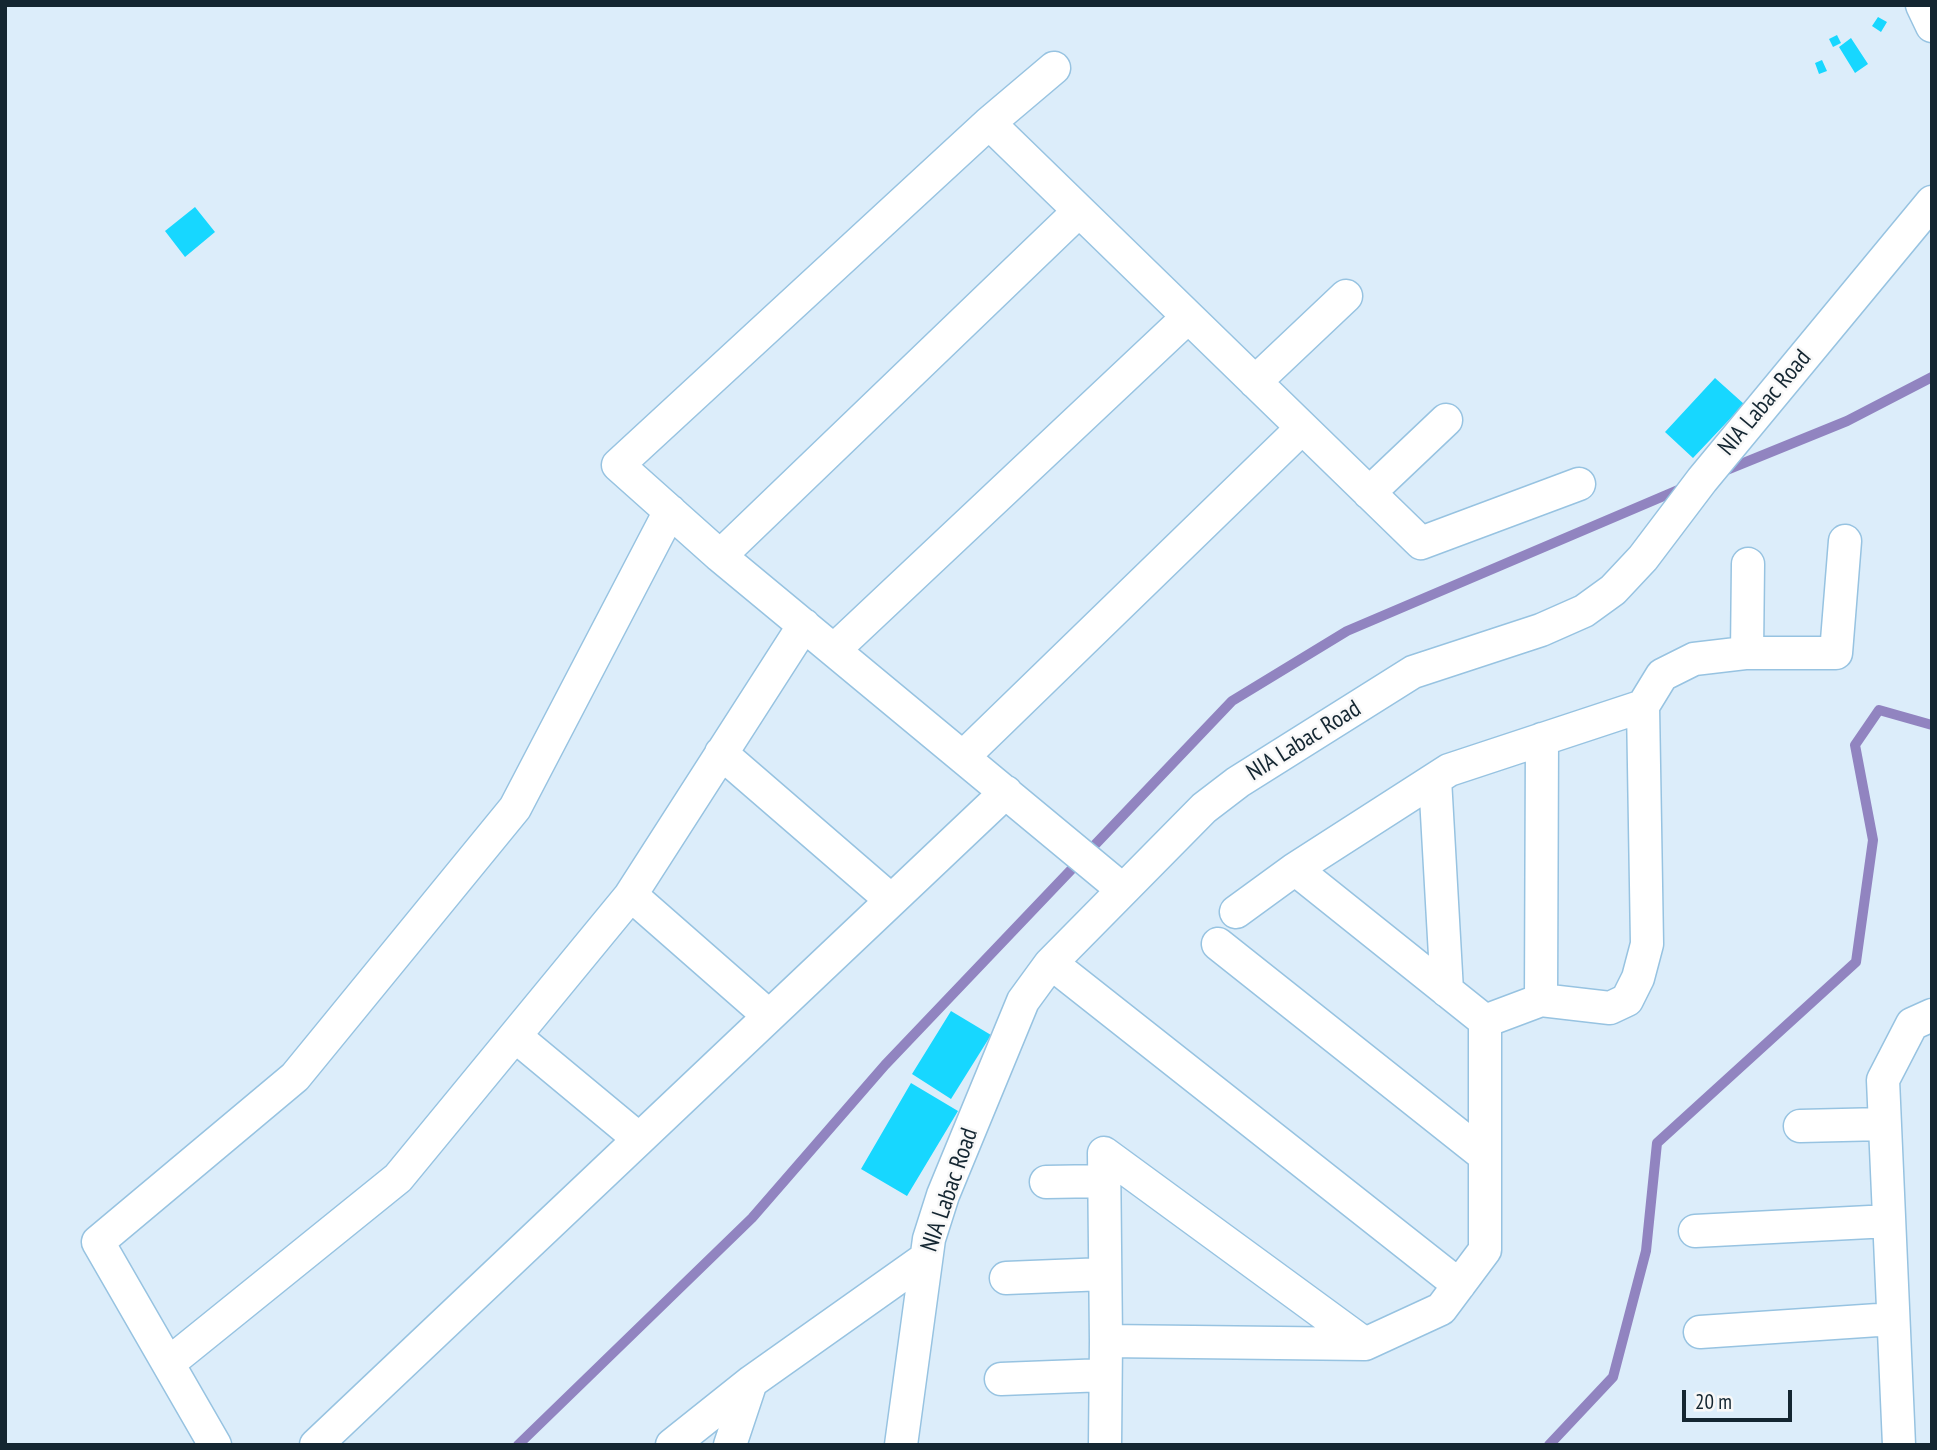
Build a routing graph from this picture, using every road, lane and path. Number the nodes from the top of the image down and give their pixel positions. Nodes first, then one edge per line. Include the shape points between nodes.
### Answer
1 (1923, 5) edge
2 (1932, 26) edge
3 (1054, 68) dead end
4 (989, 123) junction
5 (1932, 202) edge
6 (1079, 211) junction
7 (1346, 296) dead end
8 (1188, 317) junction
9 (1255, 382) junction
10 (1446, 420) dead end
11 (1302, 428) junction
12 (1578, 484) dead end
13 (1369, 493) junction
14 (670, 511) junction
15 (1845, 541) dead end
16 (720, 555) junction
17 (1748, 564) dead end
18 (804, 625) junction
19 (834, 650) junction
20 (1747, 653) junction
21 (1643, 706) junction
22 (1542, 739) junction
23 (721, 753) junction
24 (963, 757) junction
25 (1435, 779) junction
26 (1006, 792) junction
27 (1295, 869) junction
28 (1113, 881) junction
29 (631, 895) junction
30 (891, 900) junction
31 (1236, 912) dead end
32 (1218, 944) dead end
33 (1051, 963) junction
34 (1447, 991) junction
35 (1541, 1000) junction
36 (1932, 1015) edge
37 (769, 1016) junction
38 (1485, 1021) junction
39 (515, 1036) junction
40 (1884, 1124) junction
41 (1800, 1126) dead end
42 (639, 1139) junction
43 (1485, 1156) junction
44 (1104, 1181) junction
45 (1046, 1182) dead end
46 (1889, 1222) junction
47 (1695, 1231) dead end
48 (926, 1258) junction
49 (1105, 1274) junction
50 (1006, 1278) dead end
51 (1459, 1284) junction
52 (1893, 1319) junction
53 (1700, 1332) dead end
54 (1106, 1341) junction
55 (1365, 1344) junction
56 (169, 1363) junction
57 (1105, 1375) junction
58 (1001, 1379) dead end
59 (751, 1382) junction
60 (215, 1445) edge
61 (316, 1445) edge
62 (672, 1445) edge
63 (730, 1445) edge
64 (901, 1445) edge
65 (1105, 1445) edge
66 (1899, 1445) edge

1 - 2 street
3 - 4 street
4 - 6 street
4 - 14 street via 618,465
5 - 28 street, NIA Labac Road via 1613,590 1584,611 1541,630 1413,672 1238,782
6 - 8 street
6 - 16 street
7 - 9 street
8 - 9 street
8 - 19 street
9 - 11 street
10 - 13 street
11 - 13 street
11 - 24 street
12 - 13 street via 1421,543
14 - 16 street
14 - 56 street via 516,808 295,1077 98,1242
15 - 20 street via 1836,653
16 - 18 street
17 - 20 street
18 - 19 street
18 - 23 street
19 - 24 street
20 - 21 street via 1694,659 1662,675
21 - 22 street
21 - 35 street via 1647,944 1638,978 1627,1000 1610,1008
22 - 25 street via 1449,770
22 - 35 street
23 - 29 street
23 - 30 street
24 - 26 street
25 - 27 street
25 - 34 street
26 - 28 street
26 - 30 street
27 - 31 street
27 - 34 street
28 - 33 street, NIA Labac Road
29 - 37 street
29 - 39 street
30 - 37 street
32 - 43 street
33 - 48 street, NIA Labac Road via 1023,1001 943,1195
33 - 51 street
34 - 38 street
35 - 38 street
36 - 40 street via 1912,1024 1883,1080
37 - 42 street
38 - 43 street
39 - 42 street
39 - 56 street via 398,1178
40 - 41 street
40 - 46 street
42 - 61 street
43 - 51 street via 1485,1250
44 - 45 street
44 - 49 street
44 - 55 street via 1104,1153
46 - 47 street
46 - 52 street
48 - 59 street
48 - 64 street, NIA Labac Road
49 - 50 street
49 - 54 street
51 - 55 street via 1441,1309
52 - 53 street
52 - 66 street
54 - 55 street
54 - 57 street
56 - 60 street
57 - 58 street
57 - 65 street
59 - 62 street
59 - 63 street

